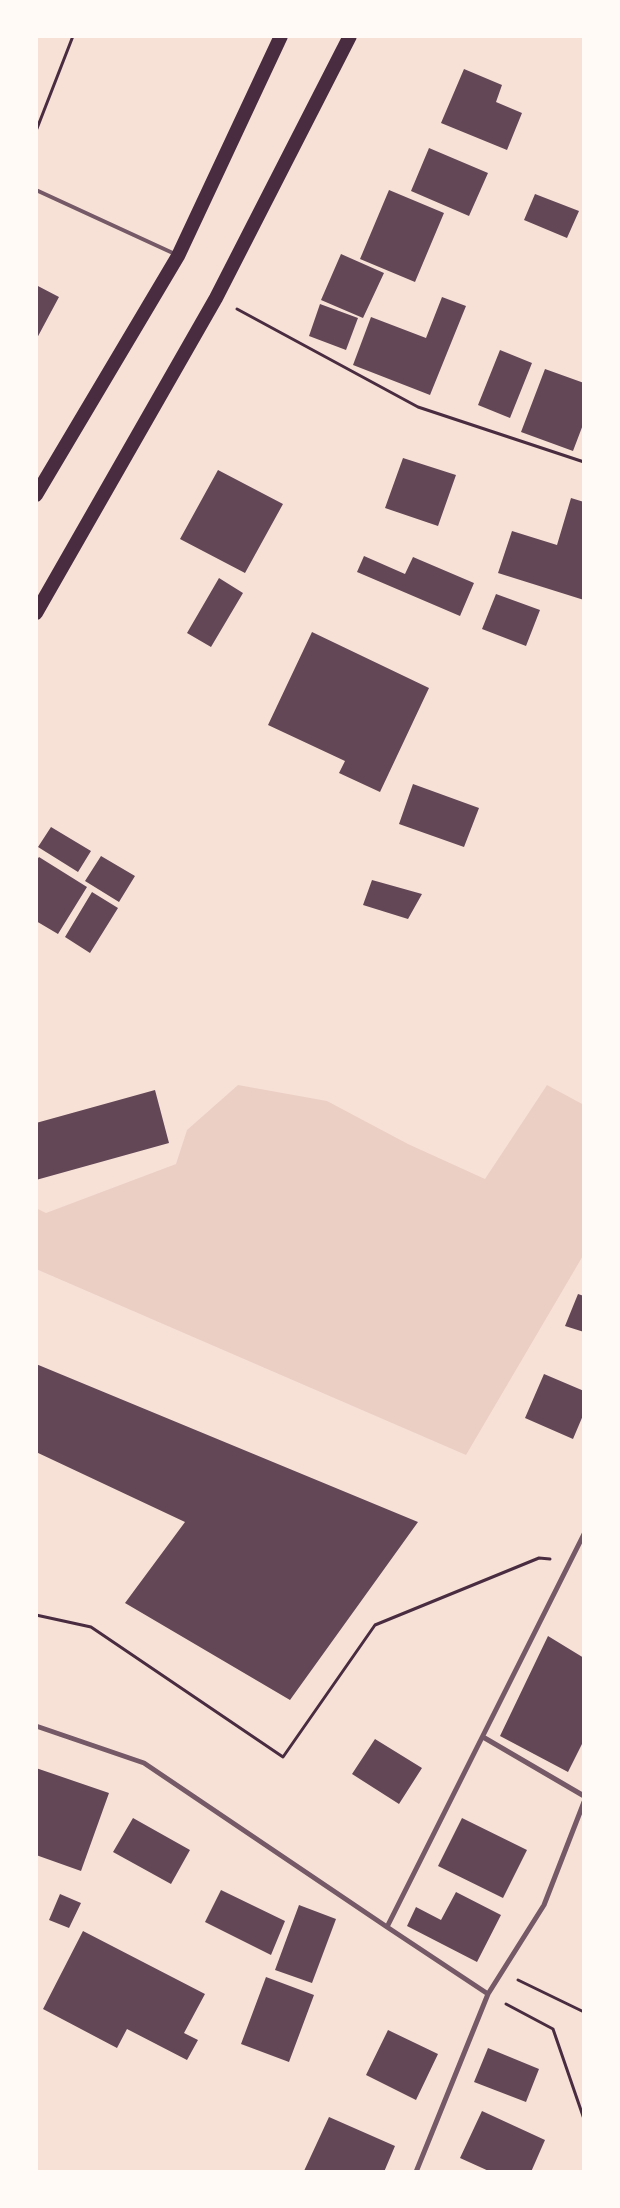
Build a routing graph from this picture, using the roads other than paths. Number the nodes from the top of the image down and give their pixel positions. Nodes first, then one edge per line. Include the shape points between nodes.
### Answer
1 (281, 36) edge
2 (350, 36) edge
3 (36, 190) edge
4 (178, 256) junction
5 (36, 495) edge
6 (36, 613) edge
7 (584, 1534) edge
8 (36, 1726) edge
9 (483, 1737) junction
10 (584, 1796) edge
11 (584, 1802) edge
12 (387, 1928) junction
13 (488, 1994) junction
14 (416, 2172) edge

1 - 4 highway
2 - 6 highway via 216,298
3 - 4 lane
4 - 5 highway
7 - 9 street
8 - 12 street via 144,1763
9 - 10 street
9 - 12 street
11 - 13 street via 544,1905
12 - 13 street
13 - 14 street

